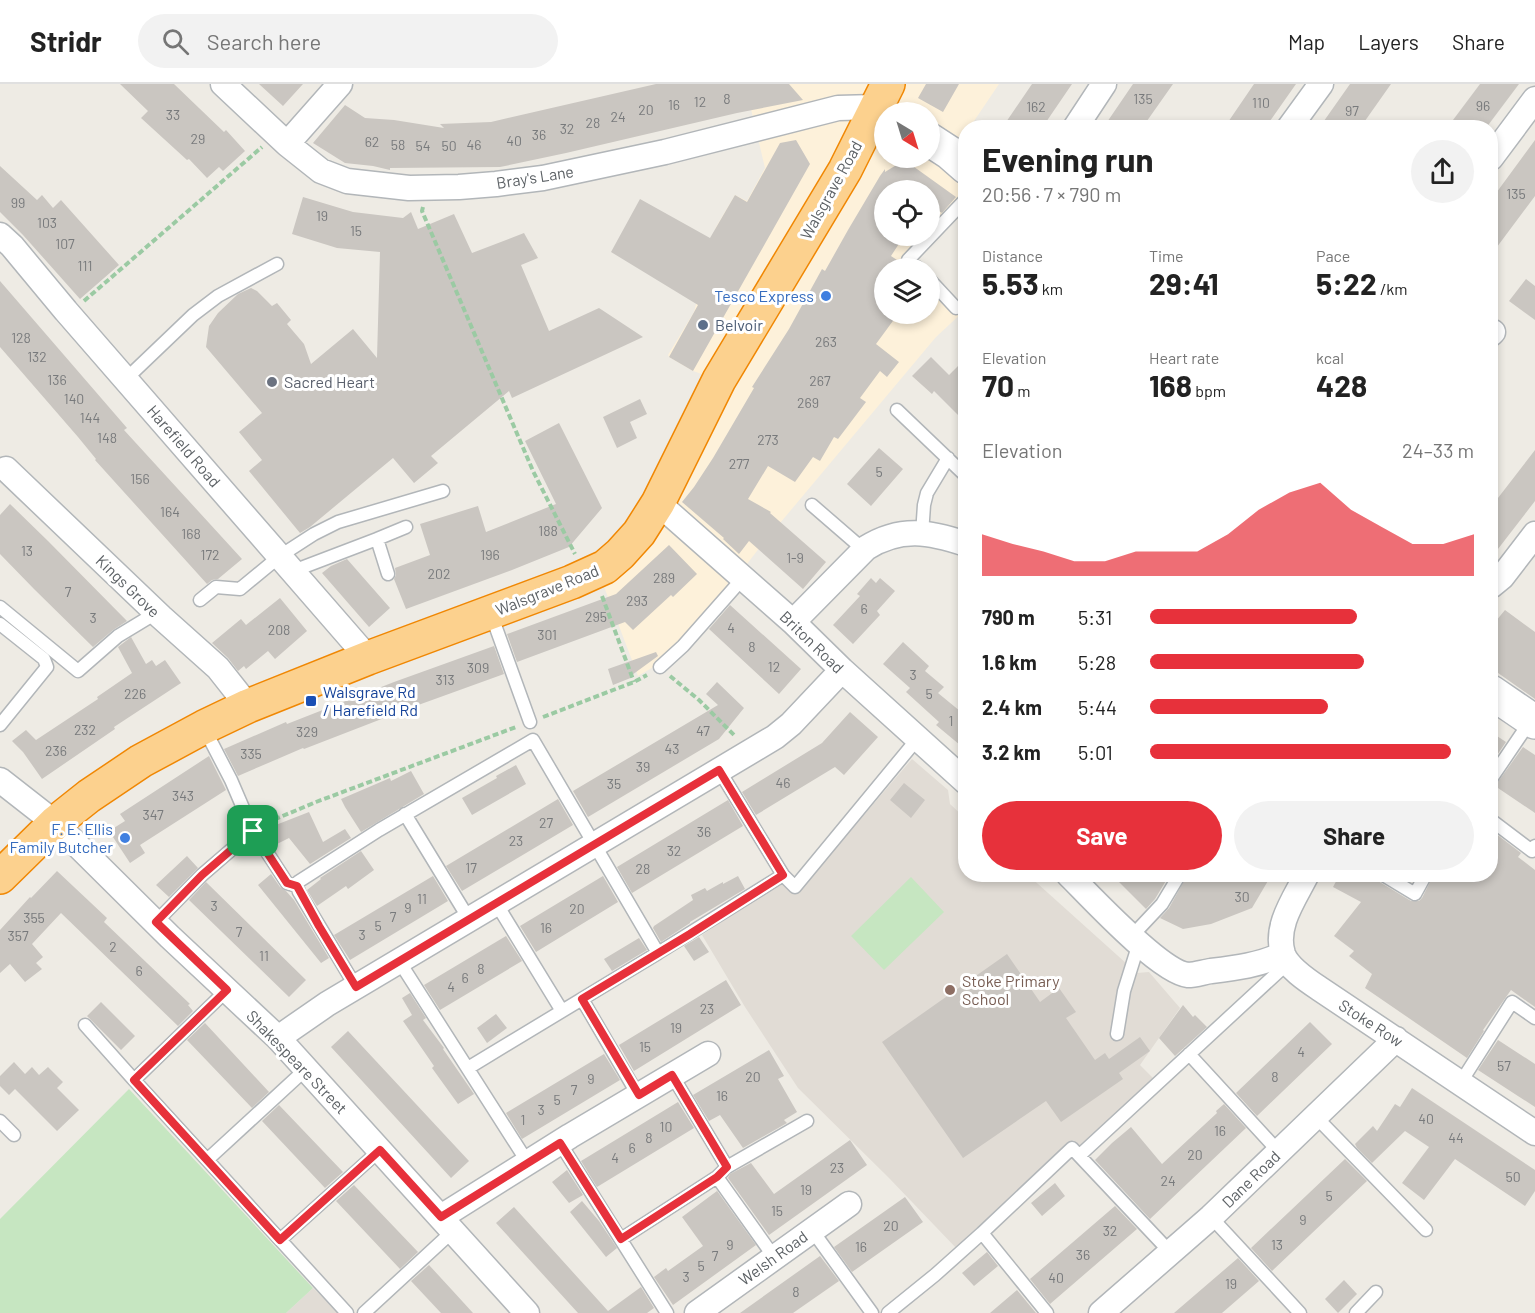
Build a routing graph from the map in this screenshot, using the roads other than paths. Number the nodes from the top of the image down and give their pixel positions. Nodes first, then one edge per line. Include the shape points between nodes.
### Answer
1 (223, 84) edge
2 (340, 84) edge
3 (1104, 84) edge
4 (1321, 84) edge
5 (1535, 99) edge
6 (883, 101) edge
7 (1080, 120) edge
8 (1295, 120) edge
9 (281, 140) junction
10 (940, 146) edge
11 (1498, 149) edge
12 (958, 160) edge
13 (958, 207) edge
14 (0, 235) edge
15 (910, 258) edge
16 (278, 264) dead end
17 (940, 291) edge
18 (956, 308) dead end
19 (126, 380) junction
20 (897, 410) dead end
21 (948, 458) junction
22 (958, 468) edge
23 (6, 469) dead end
24 (443, 491) dead end
25 (657, 503) junction
26 (813, 505) dead end
27 (406, 527) dead end
28 (922, 534) junction
29 (1535, 534) edge
30 (377, 539) junction
31 (958, 541) edge
32 (864, 550) junction
33 (286, 564) junction
34 (388, 574) dead end
35 (743, 578) junction
36 (1498, 580) edge
37 (200, 600) dead end
38 (0, 607) edge
39 (156, 613) junction
40 (491, 613) junction
41 (793, 622) junction
42 (0, 624) edge
43 (368, 657) junction
44 (660, 667) dead end
45 (842, 670) junction
46 (1498, 697) edge
47 (248, 706) junction
48 (1533, 721) edge
49 (530, 722) dead end
50 (0, 725) edge
51 (204, 727) junction
52 (918, 738) junction
53 (1498, 769) edge
54 (719, 770) junction
55 (958, 775) edge
56 (0, 780) edge
57 (405, 814) junction
58 (55, 823) junction
59 (1498, 825) edge
60 (253, 831) junction
61 (594, 845) junction
62 (1534, 851) edge
63 (783, 875) junction
64 (0, 878) edge
65 (1076, 882) edge
66 (1175, 882) edge
67 (1303, 882) edge
68 (1395, 882) edge
69 (1422, 882) edge
70 (297, 886) junction
71 (496, 903) junction
72 (469, 919) junction
73 (156, 922) junction
74 (1135, 940) junction
75 (658, 953) junction
76 (1286, 958) junction
77 (399, 961) junction
78 (356, 987) junction
79 (227, 990) junction
80 (582, 999) junction
81 (562, 1011) junction
82 (1535, 1018) edge
83 (85, 1025) dead end
84 (1117, 1034) dead end
85 (278, 1038) junction
86 (1396, 1039) junction
87 (708, 1054) dead end
88 (1189, 1054) junction
89 (468, 1068) junction
90 (306, 1069) junction
91 (672, 1075) junction
92 (134, 1080) junction
93 (1461, 1082) junction
94 (639, 1095) junction
95 (1315, 1116) junction
96 (0, 1121) edge
97 (807, 1121) dead end
98 (1535, 1132) edge
99 (14, 1135) dead end
100 (560, 1143) junction
101 (380, 1150) junction
102 (1279, 1152) junction
103 (1080, 1155) junction
104 (207, 1160) junction
105 (528, 1163) junction
106 (727, 1167) junction
107 (717, 1177) junction
108 (849, 1204) dead end
109 (1211, 1217) junction
110 (447, 1224) junction
111 (813, 1230) junction
112 (1426, 1230) dead end
113 (982, 1233) junction
114 (621, 1239) junction
115 (280, 1240) junction
116 (1171, 1252) junction
117 (774, 1257) junction
118 (1376, 1292) dead end
119 (708, 1310) edge
120 (347, 1313) edge
121 (364, 1313) edge
122 (527, 1313) edge
123 (667, 1313) edge
124 (872, 1313) edge
125 (888, 1313) edge
126 (1047, 1313) edge
127 (1101, 1313) edge
128 (1300, 1313) edge
129 (1356, 1313) edge

1 - 9 street, Bray's Lane
2 - 9 street
3 - 7 street
4 - 8 street
5 - 11 street
6 - 9 street, Bray's Lane via 838,108 543,178 459,187 409,188 347,181 321,171
6 - 25 highway, Walsgrave Road via 719,380
10 - 12 street
13 - 15 lane
14 - 19 street, Harefield Road
16 - 19 lane via 218,296 193,315
17 - 18 lane
19 - 33 street, Harefield Road
20 - 21 lane
21 - 22 lane
21 - 28 lane via 927,493
23 - 39 street, Kings Grove
24 - 33 lane via 338,522 314,534
25 - 35 street, Briton Road
25 - 40 highway, Walsgrave Road via 639,533 605,567
26 - 32 lane
27 - 30 lane
28 - 31 street
28 - 32 street via 887,537
29 - 36 street
30 - 33 lane
30 - 34 lane
32 - 41 street
33 - 37 lane via 240,589 216,587
33 - 43 street, Harefield Road
35 - 41 street, Briton Road
35 - 44 lane
38 - 39 lane via 78,671 118,636
39 - 47 street, Kings Grove via 218,668
40 - 43 highway, Walsgrave Road
40 - 49 lane
41 - 45 street, Briton Road
42 - 50 lane via 44,659 47,667
43 - 47 highway, Walsgrave Road
45 - 52 street, Briton Road
45 - 54 street via 791,724
46 - 48 street
47 - 51 highway, Walsgrave Road
48 - 53 lane
51 - 58 highway, Walsgrave Road via 141,761
51 - 60 lane
52 - 55 street, Briton Road
52 - 63 lane via 795,887
54 - 61 street
54 - 63 lane
56 - 58 street, Shakespeare Street
57 - 61 lane via 533,740
57 - 70 lane via 302,878
57 - 72 lane
58 - 64 highway, Walsgrave Road
58 - 73 street, Shakespeare Street
59 - 62 lane
60 - 70 lane via 287,883
60 - 73 lane
61 - 71 street
61 - 75 lane
63 - 75 lane
65 - 74 street
66 - 74 lane
67 - 76 street via 1280,932
68 - 69 lane via 1415,894
70 - 78 lane
71 - 72 street
71 - 81 lane
72 - 77 street
73 - 79 street, Shakespeare Street
74 - 76 street via 1161,962 1187,975
74 - 84 lane
75 - 80 lane
76 - 86 street, Stoke Row via 1320,990
76 - 88 lane
77 - 78 street
77 - 89 lane
78 - 85 street
79 - 85 street, Shakespeare Street
79 - 92 lane
80 - 81 lane
80 - 94 lane
81 - 89 lane
82 - 93 lane via 1512,1002
83 - 92 lane
85 - 90 street, Shakespeare Street
86 - 93 street, Stoke Row
86 - 95 street, Dane Road
87 - 91 street
88 - 102 lane
88 - 103 lane
89 - 105 lane
90 - 101 street, Shakespeare Street
90 - 104 lane
91 - 94 street
91 - 106 lane
92 - 104 lane
93 - 98 street, Stoke Row
94 - 100 street
95 - 102 street, Dane Road
95 - 112 lane
96 - 99 lane
97 - 106 lane
100 - 105 street
100 - 114 lane
101 - 110 street, Shakespeare Street
101 - 115 lane
102 - 109 street, Dane Road
103 - 113 lane via 1072,1148
103 - 116 lane
104 - 115 lane
105 - 110 street
106 - 107 lane
107 - 114 lane
107 - 117 lane
108 - 111 street, Welsh Road
109 - 116 street, Dane Road
109 - 128 lane
110 - 121 lane
110 - 122 street, Shakespeare Street
111 - 117 street, Welsh Road
111 - 124 lane
113 - 125 lane
113 - 126 lane
114 - 123 lane
115 - 120 lane
116 - 127 street, Dane Road
117 - 119 street, Welsh Road
118 - 129 lane

